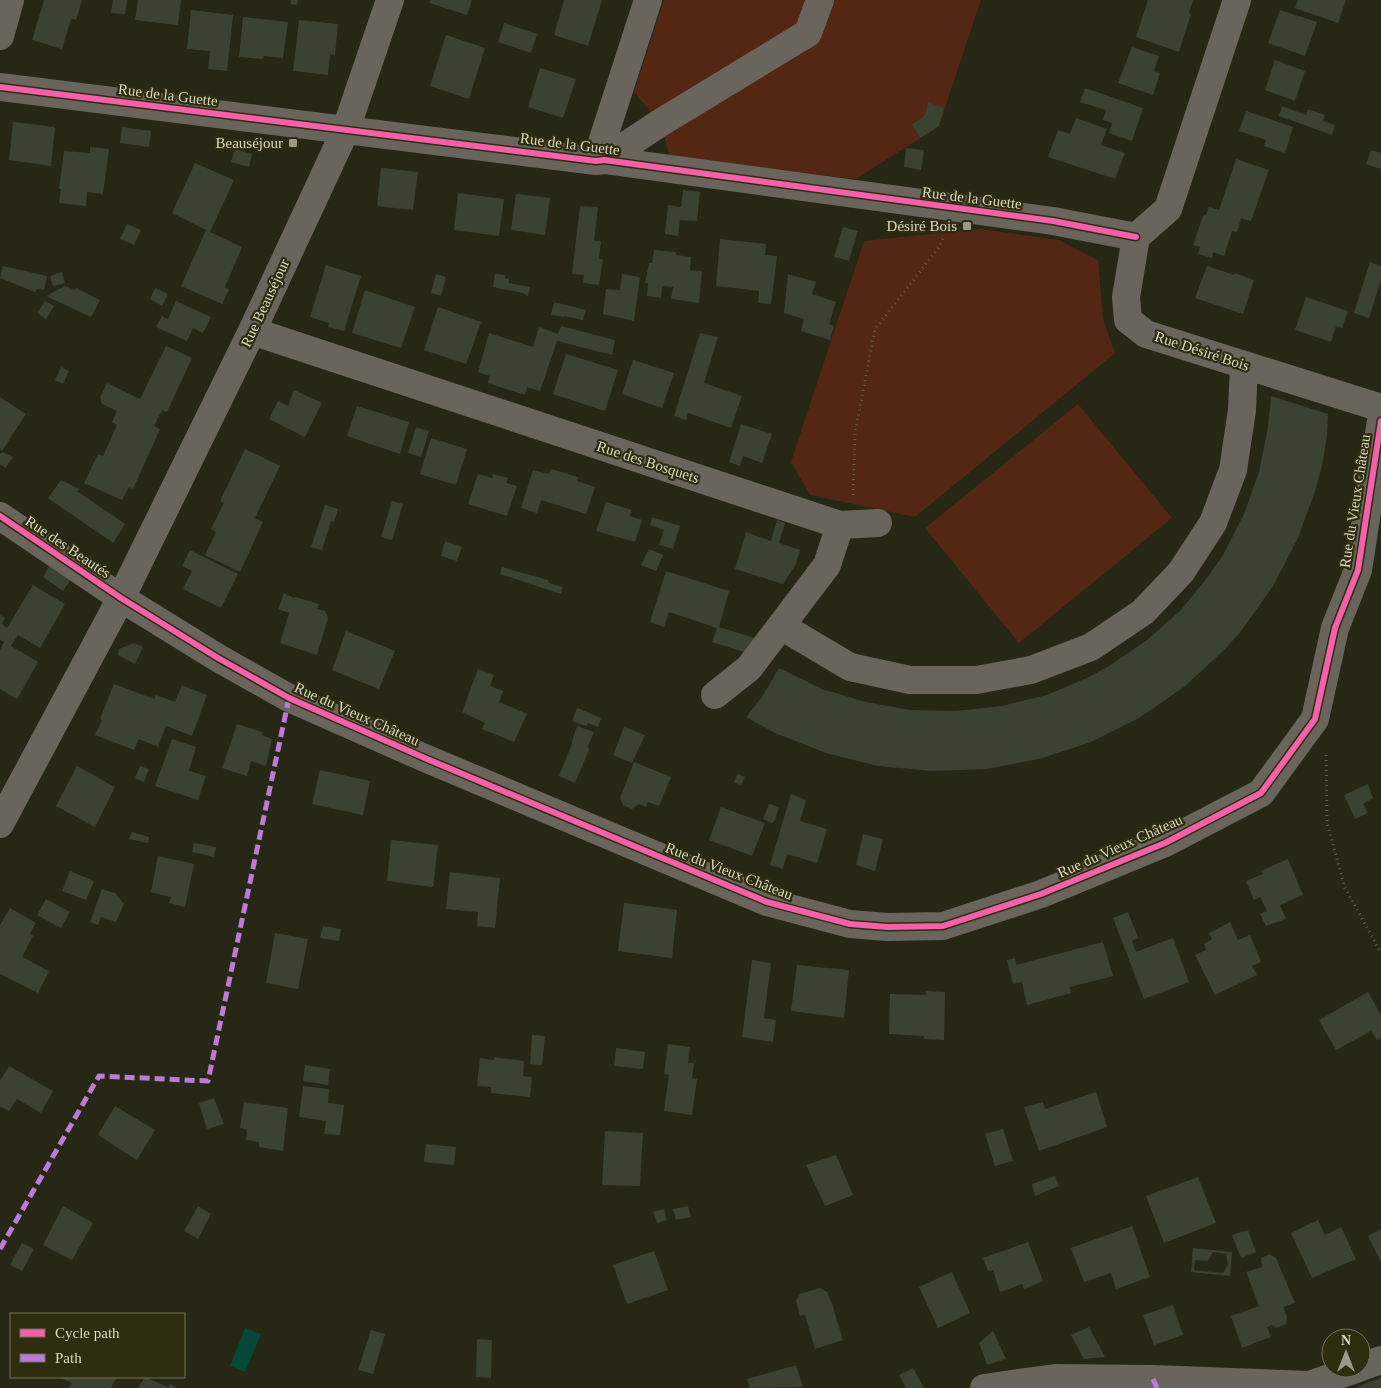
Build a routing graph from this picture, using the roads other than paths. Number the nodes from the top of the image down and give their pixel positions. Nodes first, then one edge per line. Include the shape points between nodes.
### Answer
1 (10, 0) edge
2 (390, 0) edge
3 (648, 0) edge
4 (820, 0) edge
5 (1238, 0) edge
6 (0, 36) edge
7 (0, 87) edge
8 (346, 129) junction
9 (600, 161) junction
10 (1136, 237) junction
11 (252, 331) junction
12 (1244, 365) junction
13 (1381, 408) edge
14 (1381, 421) edge
15 (0, 516) edge
16 (878, 523) dead end
17 (840, 526) junction
18 (121, 598) junction
19 (781, 626) junction
20 (715, 695) dead end
21 (0, 824) edge
22 (1332, 1378) edge
23 (984, 1388) edge

1 - 6 street
2 - 8 street, Rue Beauséjour
3 - 9 street
4 - 9 street via 808,33
5 - 10 street via 1168,209
7 - 8 street, Rue de la Guette
8 - 9 street, Rue de la Guette
8 - 11 street, Rue Beauséjour
9 - 10 street, Rue de la Guette via 1052,221
10 - 12 street, Rue Désiré Bois via 1126,297 1128,320 1146,334
11 - 17 street, Rue des Bosquets
11 - 18 street, Rue Beauséjour
12 - 13 street, Rue Désiré Bois
12 - 19 street via 1242,410 1233,470 1213,524 1181,572 1143,612 1090,647 1022,672 976,680 910,680 850,667
14 - 18 street, Rue du Vieux Château via 1358,570 1335,628 1315,719 1261,793 1165,843 1041,894 943,926 850,924 758,898 298,702 218,658
15 - 18 street, Rue des Beautés
16 - 17 street
17 - 19 street via 827,565
18 - 21 street
19 - 20 street via 748,668
22 - 23 street via 1309,1386 1055,1378

